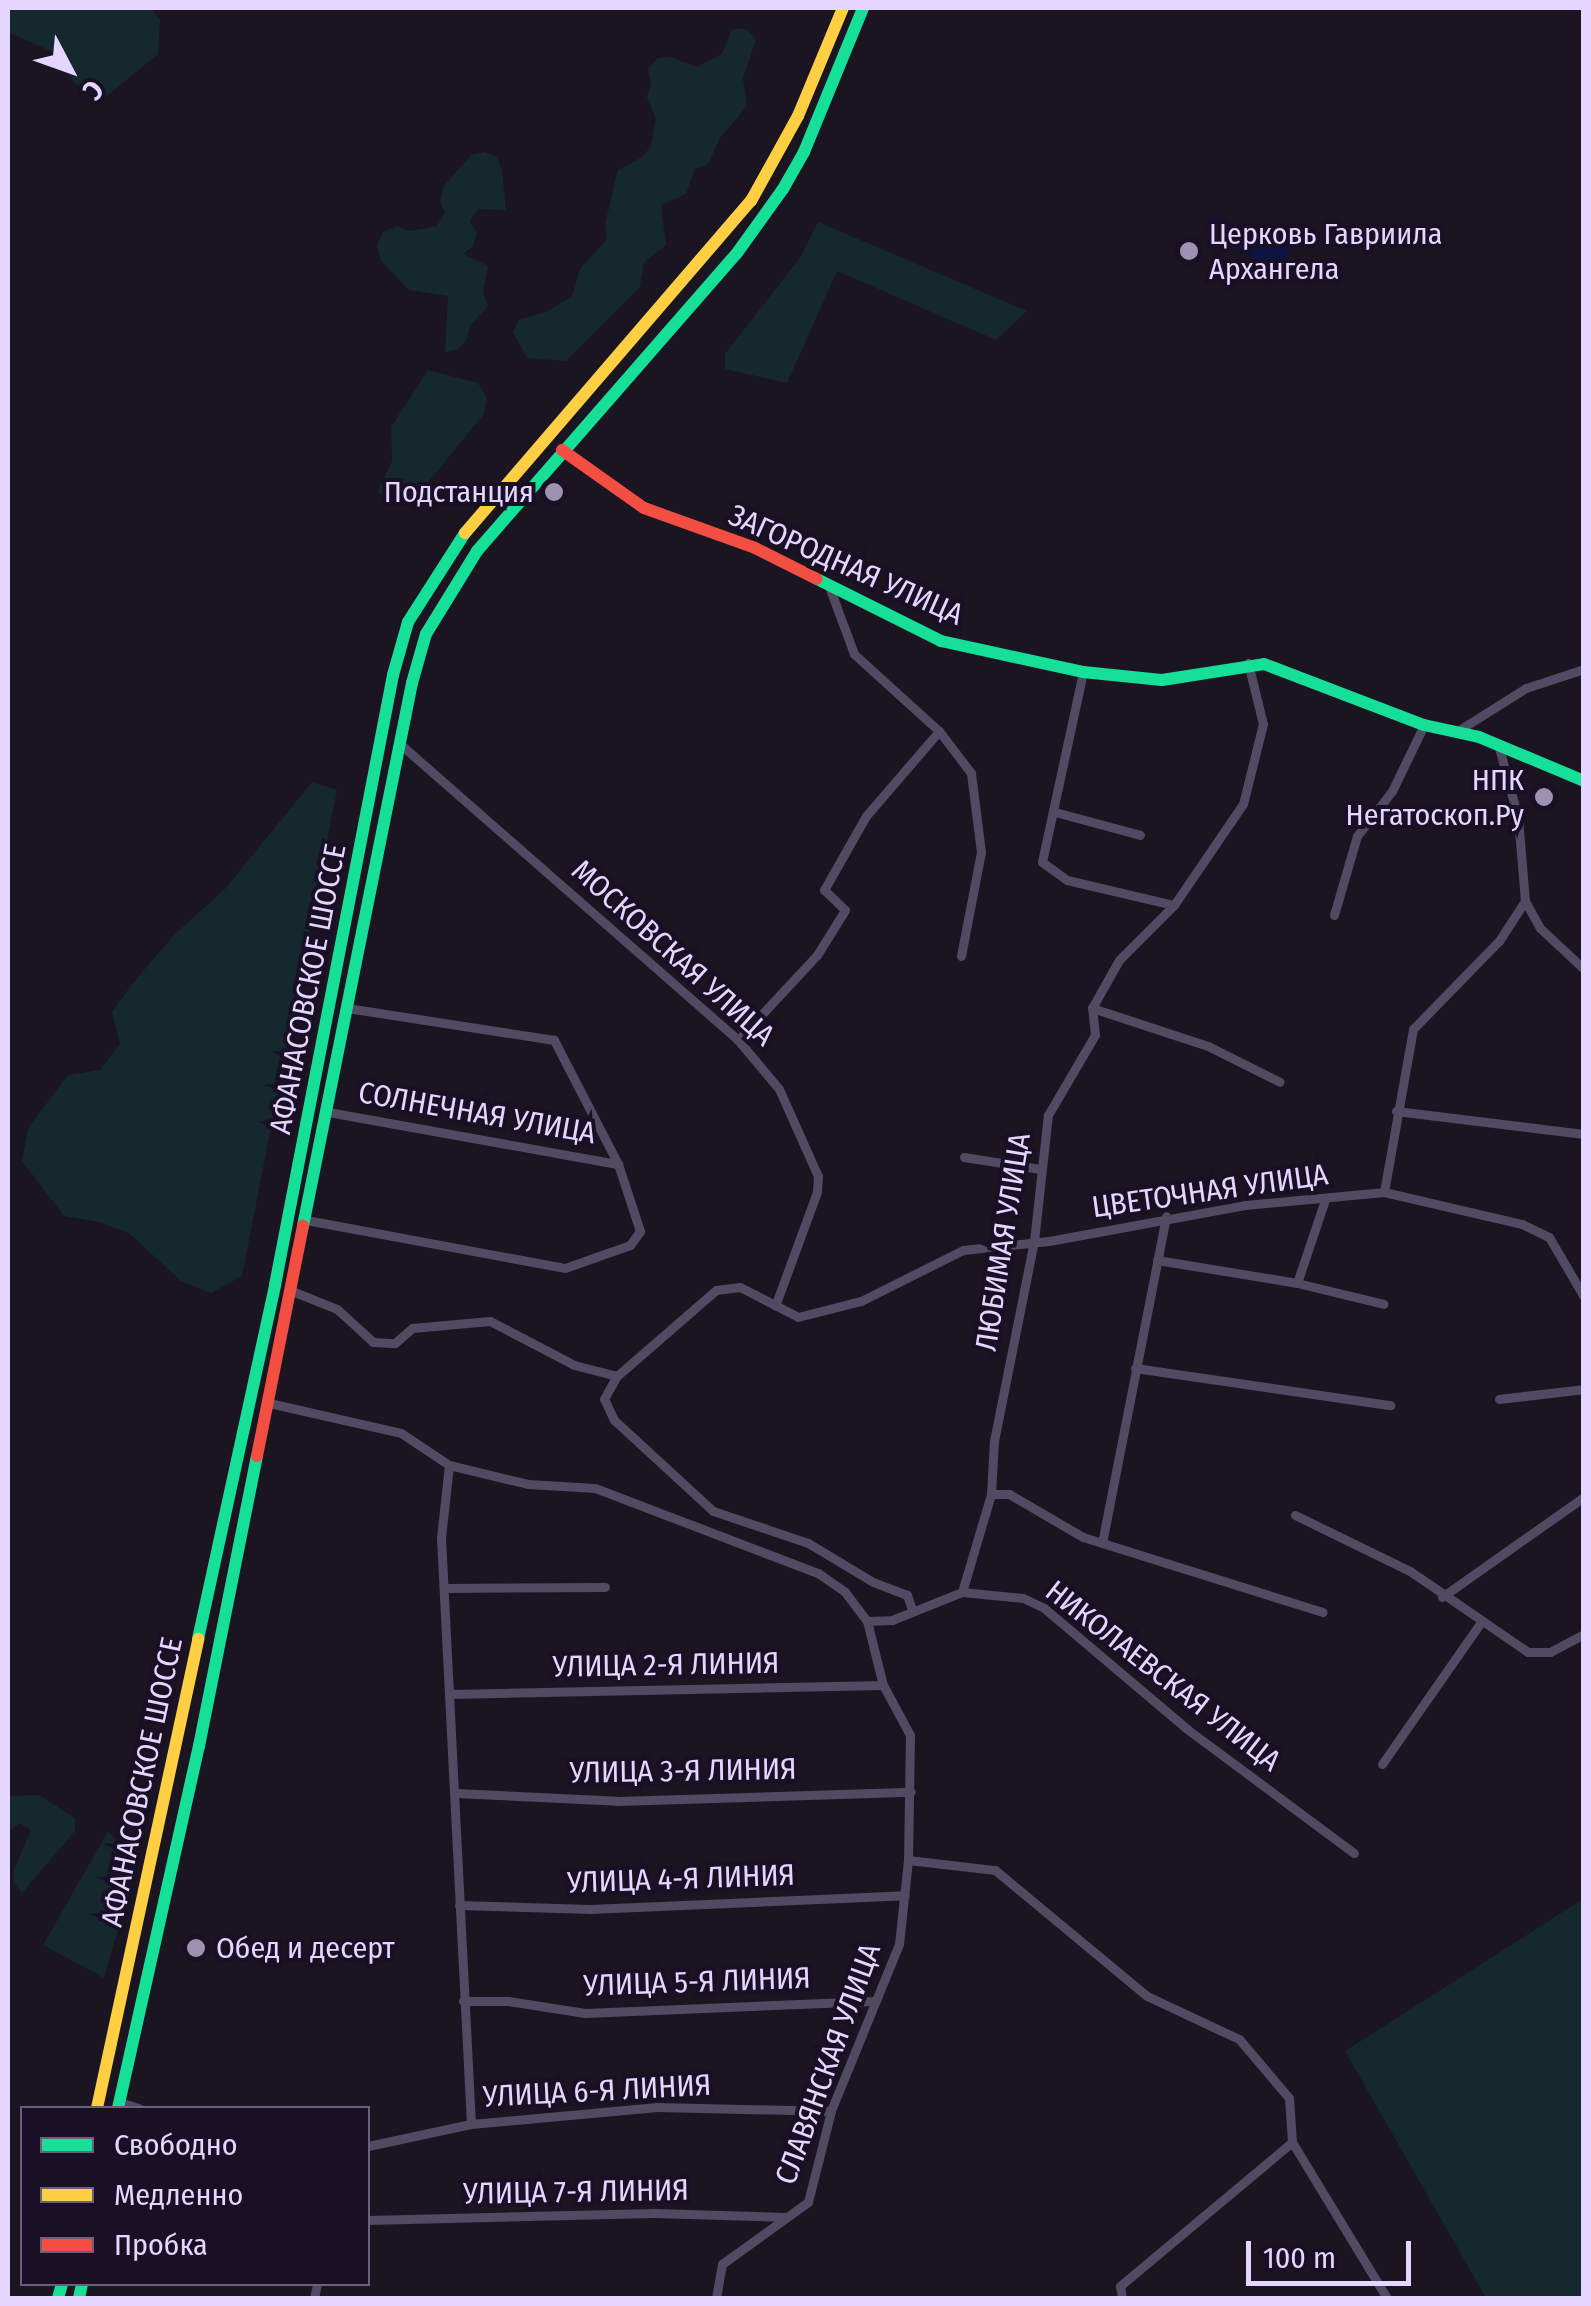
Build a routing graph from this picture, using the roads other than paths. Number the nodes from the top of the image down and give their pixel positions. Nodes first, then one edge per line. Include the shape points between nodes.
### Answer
1 (843, 8) edge
2 (863, 8) edge
3 (562, 450) junction
4 (830, 588) junction
5 (1248, 663) junction
6 (1584, 670) edge
7 (1083, 672) junction
8 (1424, 725) junction
9 (939, 731) junction
10 (1456, 732) junction
11 (400, 744) junction
12 (1498, 744) junction
13 (1584, 782) edge
14 (1055, 812) junction
15 (1140, 835) dead end
16 (1525, 901) junction
17 (1174, 905) junction
18 (1334, 915) dead end
19 (962, 956) dead end
20 (1584, 969) edge
21 (348, 1008) junction
22 (1092, 1008) junction
23 (738, 1040) junction
24 (1280, 1082) dead end
25 (1396, 1111) junction
26 (328, 1112) junction
27 (1584, 1134) edge
28 (964, 1157) dead end
29 (618, 1164) junction
30 (1040, 1169) junction
31 (1384, 1192) junction
32 (1324, 1200) junction
33 (1166, 1216) junction
34 (306, 1220) junction
35 (1034, 1241) junction
36 (1157, 1260) junction
37 (1297, 1283) junction
38 (292, 1291) junction
39 (1584, 1297) edge
40 (1384, 1304) dead end
41 (775, 1306) junction
42 (1135, 1368) junction
43 (617, 1376) junction
44 (1584, 1389) edge
45 (1499, 1399) dead end
46 (270, 1403) junction
47 (1390, 1405) dead end
48 (448, 1465) junction
49 (991, 1494) junction
50 (1584, 1497) edge
51 (1296, 1514) dead end
52 (1102, 1543) junction
53 (604, 1587) dead end
54 (447, 1588) junction
55 (962, 1592) junction
56 (1442, 1597) junction
57 (912, 1610) junction
58 (1323, 1612) dead end
59 (867, 1621) junction
60 (1481, 1622) junction
61 (1584, 1634) edge
62 (882, 1686) junction
63 (451, 1694) junction
64 (1382, 1764) dead end
65 (912, 1792) junction
66 (456, 1793) junction
67 (1354, 1854) dead end
68 (908, 1860) junction
69 (905, 1895) junction
70 (458, 1905) junction
71 (462, 2000) junction
72 (874, 2001) junction
73 (119, 2105) edge
74 (97, 2106) edge
75 (831, 2111) junction
76 (470, 2124) junction
77 (1292, 2142) junction
78 (370, 2146) edge
79 (786, 2217) junction
80 (370, 2220) edge
81 (716, 2298) edge
82 (1122, 2298) edge
83 (1388, 2298) edge

1 - 74 main road, АФАНАСОВСКОЕ ШОССЕ via 798,116 751,200 459,540 408,622 275,1285
2 - 3 main road, АФАНАСОВСКОЕ ШОССЕ via 783,189 736,253
3 - 4 main road, ЗАГОРОДНАЯ УЛИЦА via 644,508 755,548
3 - 11 main road, АФАНАСОВСКОЕ ШОССЕ via 450,590 426,634
4 - 7 main road, ЗАГОРОДНАЯ УЛИЦА via 941,641
4 - 9 street via 854,654
5 - 7 main road, ЗАГОРОДНАЯ УЛИЦА via 1162,680
5 - 8 main road, ЗАГОРОДНАЯ УЛИЦА via 1292,671
5 - 17 street, ЛЮБИМАЯ УЛИЦА via 1263,724 1243,804
6 - 10 street via 1526,688
7 - 14 street
8 - 10 main road, ЗАГОРОДНАЯ УЛИЦА
8 - 18 street via 1392,790 1357,836
9 - 19 street via 971,773 980,819 982,852
9 - 23 street via 866,816 824,890 845,910 816,955
10 - 12 main road, ЗАГОРОДНАЯ УЛИЦА
11 - 21 main road, АФАНАСОВСКОЕ ШОССЕ
11 - 23 street, МОСКОВСКАЯ УЛИЦА
12 - 13 main road, ЗАГОРОДНАЯ УЛИЦА
12 - 16 street via 1518,818
14 - 15 street
14 - 17 street via 1042,862 1068,880
16 - 20 street via 1540,928
16 - 25 street via 1499,940 1413,1029
17 - 22 street, ЛЮБИМАЯ УЛИЦА via 1119,960
21 - 26 main road, АФАНАСОВСКОЕ ШОССЕ
21 - 29 street via 549,1036
22 - 24 street via 1208,1046
22 - 30 street, ЛЮБИМАЯ УЛИЦА via 1095,1034 1048,1115
23 - 41 street, МОСКОВСКАЯ УЛИЦА via 779,1088 818,1176
25 - 27 street
25 - 31 street
26 - 29 street, СОЛНЕЧНАЯ УЛИЦА
26 - 34 main road, АФАНАСОВСКОЕ ШОССЕ
28 - 30 street
29 - 34 street via 639,1220 636,1239 570,1268
30 - 35 street, ЛЮБИМАЯ УЛИЦА
31 - 32 street, ЦВЕТОЧНАЯ УЛИЦА
31 - 39 street via 1522,1224 1549,1237
32 - 33 street, ЦВЕТОЧНАЯ УЛИЦА
32 - 37 street
33 - 35 street, ЦВЕТОЧНАЯ УЛИЦА
33 - 36 street
34 - 38 main road, АФАНАСОВСКОЕ ШОССЕ
35 - 41 street, ЦВЕТОЧНАЯ УЛИЦА via 963,1250 860,1301 798,1317
35 - 49 street, ЛЮБИМАЯ УЛИЦА via 994,1441
36 - 37 street
36 - 42 street
37 - 40 street
38 - 43 street via 337,1308 373,1342 395,1343 412,1328 490,1321 574,1365
38 - 46 main road, АФАНАСОВСКОЕ ШОССЕ
41 - 43 street, ЦВЕТОЧНАЯ УЛИЦА via 740,1287 716,1290
42 - 47 street
42 - 52 street
43 - 57 street via 604,1399 614,1420 713,1511 808,1543 907,1595
44 - 45 street
46 - 48 street, СЛАВЯНСКАЯ УЛИЦА via 401,1433
46 - 73 main road, АФАНАСОВСКОЕ ШОССЕ
48 - 54 street via 442,1538
48 - 59 street, СЛАВЯНСКАЯ УЛИЦА via 528,1484 594,1488 818,1573 845,1592
49 - 52 street via 1009,1494
49 - 55 street, ЛЮБИМАЯ УЛИЦА
50 - 56 street
51 - 56 street via 1410,1571
52 - 58 street
53 - 54 street
54 - 63 street
55 - 57 street, НИКОЛАЕВСКАЯ УЛИЦА
55 - 67 street, НИКОЛАЕВСКАЯ УЛИЦА via 1023,1598 1044,1608 1187,1729
56 - 60 street
57 - 59 street, НИКОЛАЕВСКАЯ УЛИЦА
59 - 62 street, СЛАВЯНСКАЯ УЛИЦА
60 - 61 street via 1538,1655
60 - 64 street
62 - 63 street, УЛИЦА 2-Я ЛИНИЯ
62 - 65 street, СЛАВЯНСКАЯ УЛИЦА via 910,1735
63 - 66 street
65 - 66 street, УЛИЦА 3-Я ЛИНИЯ via 617,1800
65 - 68 street, СЛАВЯНСКАЯ УЛИЦА
66 - 70 street
68 - 69 street, СЛАВЯНСКАЯ УЛИЦА
68 - 77 street via 996,1870 1147,1996 1238,2039 1289,2098
69 - 70 street, УЛИЦА 4-Я ЛИНИЯ via 590,1909
69 - 72 street, СЛАВЯНСКАЯ УЛИЦА via 899,1944
70 - 71 street
71 - 72 street, УЛИЦА 5-Я ЛИНИЯ via 584,2013
71 - 76 street
72 - 75 street, СЛАВЯНСКАЯ УЛИЦА
75 - 76 street, УЛИЦА 6-Я ЛИНИЯ via 657,2107
75 - 79 street, СЛАВЯНСКАЯ УЛИЦА via 808,2202
76 - 78 street, УЛИЦА 6-Я ЛИНИЯ
77 - 82 street via 1120,2286
77 - 83 street
79 - 80 street, УЛИЦА 7-Я ЛИНИЯ
79 - 81 street, СЛАВЯНСКАЯ УЛИЦА via 722,2264

